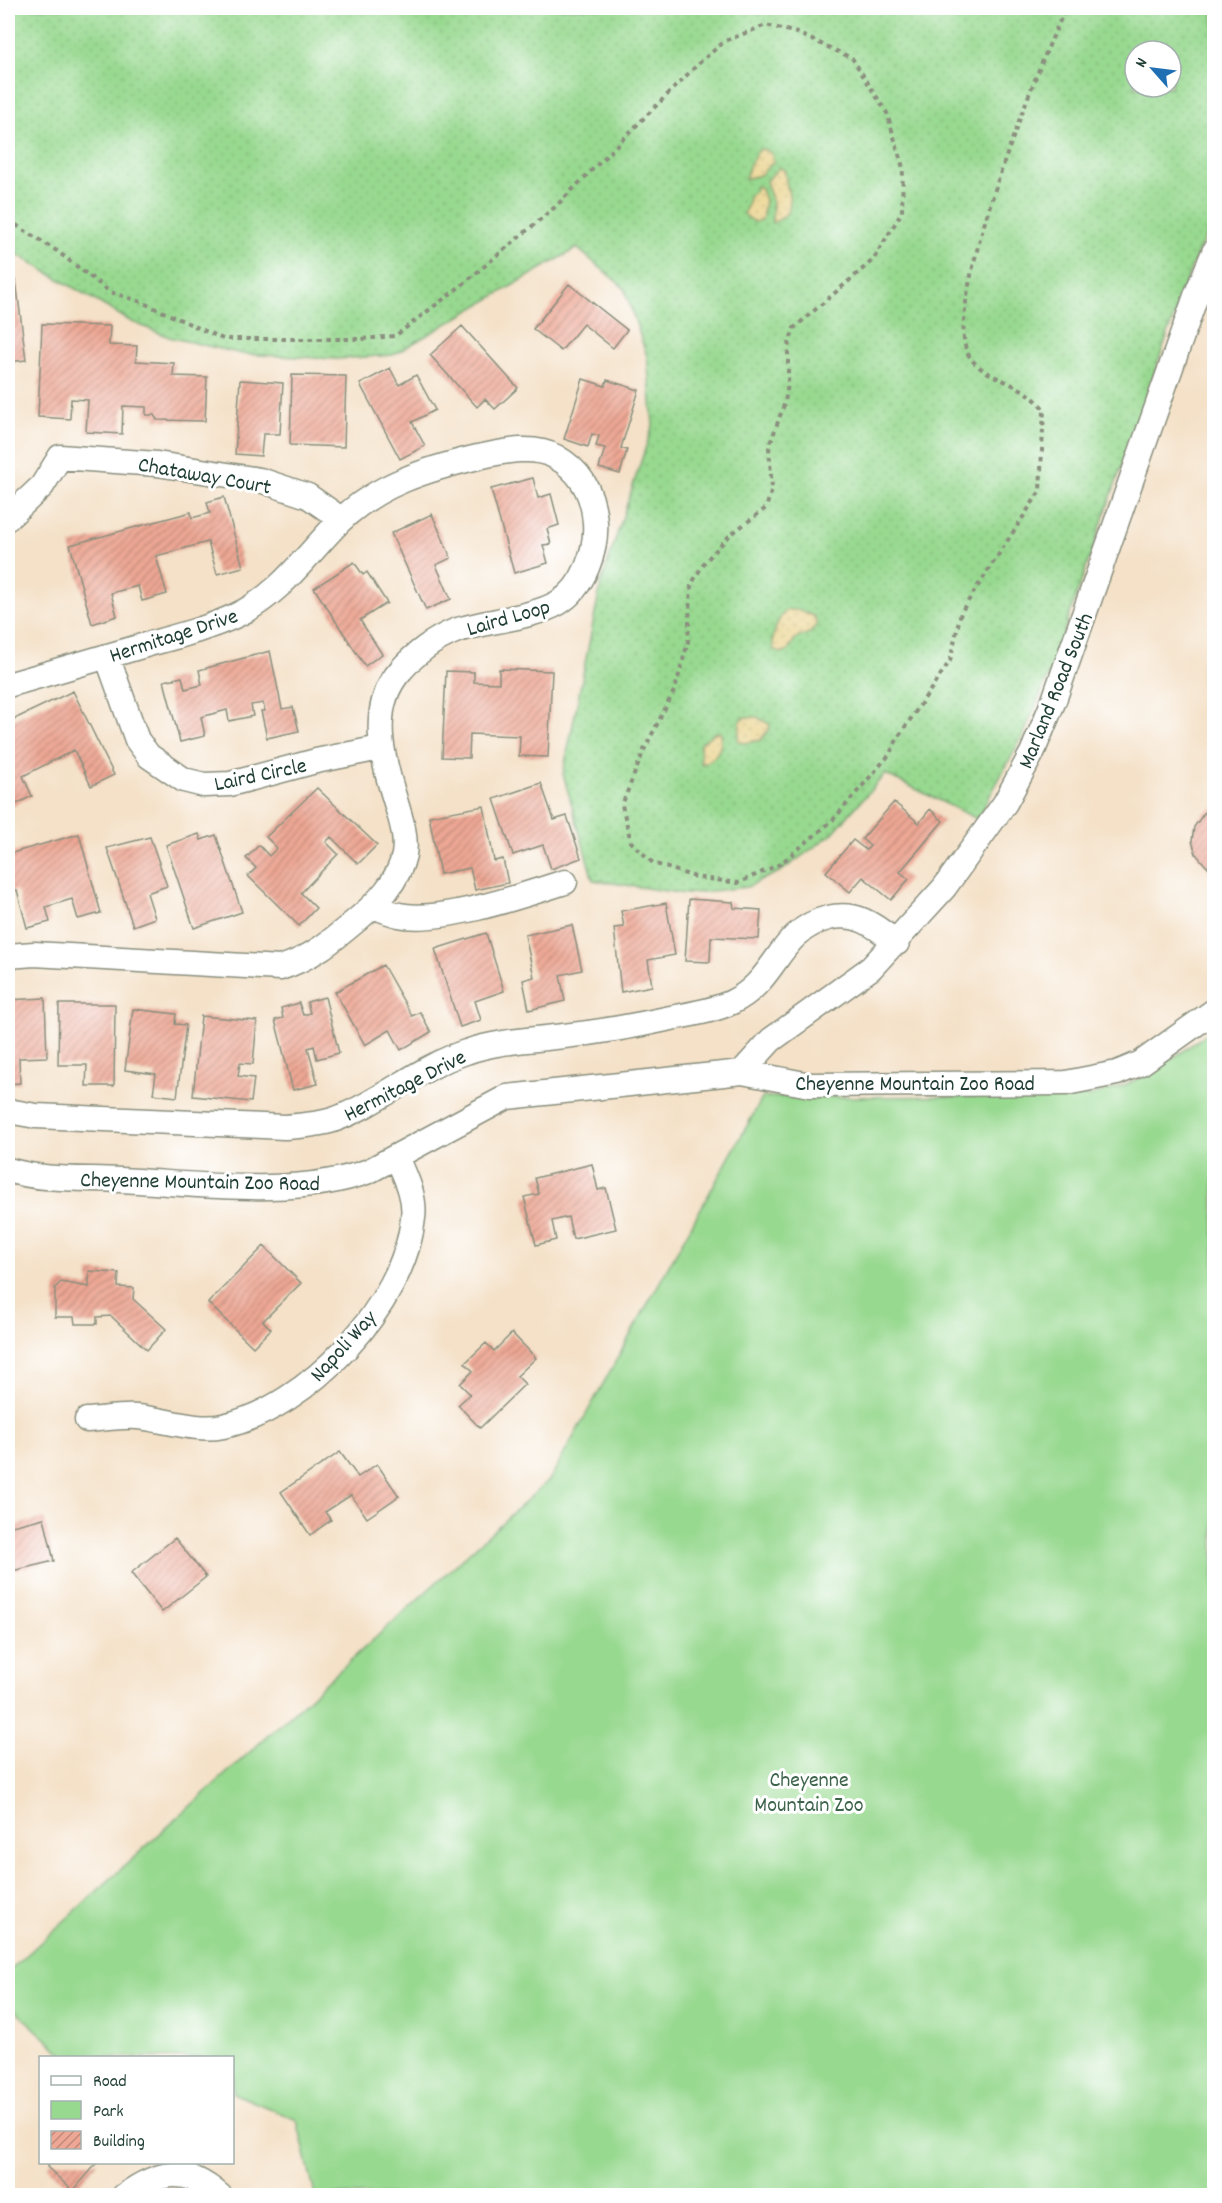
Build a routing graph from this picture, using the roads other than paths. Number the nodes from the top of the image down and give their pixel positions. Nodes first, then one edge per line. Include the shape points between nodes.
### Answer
1 (1215, 252) edge
2 (8, 518) edge
3 (341, 519) junction
4 (107, 656) junction
5 (8, 685) edge
6 (380, 748) junction
7 (565, 882) dead end
8 (373, 906) junction
9 (897, 943) junction
10 (8, 956) edge
11 (1215, 1011) edge
12 (742, 1072) junction
13 (8, 1111) edge
14 (397, 1157) junction
15 (8, 1170) edge
16 (87, 1420) dead end
17 (124, 2196) edge
18 (220, 2196) edge

1 - 9 street, Marland Road South via 1032,753 976,846
2 - 3 street, Chataway Court via 42,486 60,457 157,464 260,480 308,496
3 - 4 street, Hermitage Drive via 281,584 241,613 212,626
3 - 6 street, Laird Loop via 400,481 430,469 505,451 552,454 573,467 586,483 594,507 592,551 574,589 558,603 454,632 433,642 400,671 388,689
4 - 5 street, Hermitage Drive
4 - 6 street, Laird Circle via 136,740 149,756 184,780 204,785 230,784
6 - 8 street via 404,832 405,852 390,886
7 - 8 street via 490,905 425,916 400,916
8 - 10 street via 319,951 280,968 34,954
9 - 12 street, Marland Road South via 872,968 771,1040
9 - 13 street, Hermitage Drive via 869,921 850,916 809,924 790,938 764,979 731,1002 702,1012 612,1030 491,1045 465,1052 356,1110 309,1125 284,1127
11 - 12 street, Cheyenne Mountain Zoo Road via 1141,1063 1089,1080 1066,1083 810,1085
12 - 14 street, Cheyenne Mountain Zoo Road via 507,1097
14 - 15 street, Cheyenne Mountain Zoo Road via 346,1180 315,1185 58,1177
14 - 16 street, Napoli Way via 413,1199 407,1248 373,1314 320,1375 264,1413 220,1427 135,1417
17 - 18 street via 162,2175 180,2173 205,2182

